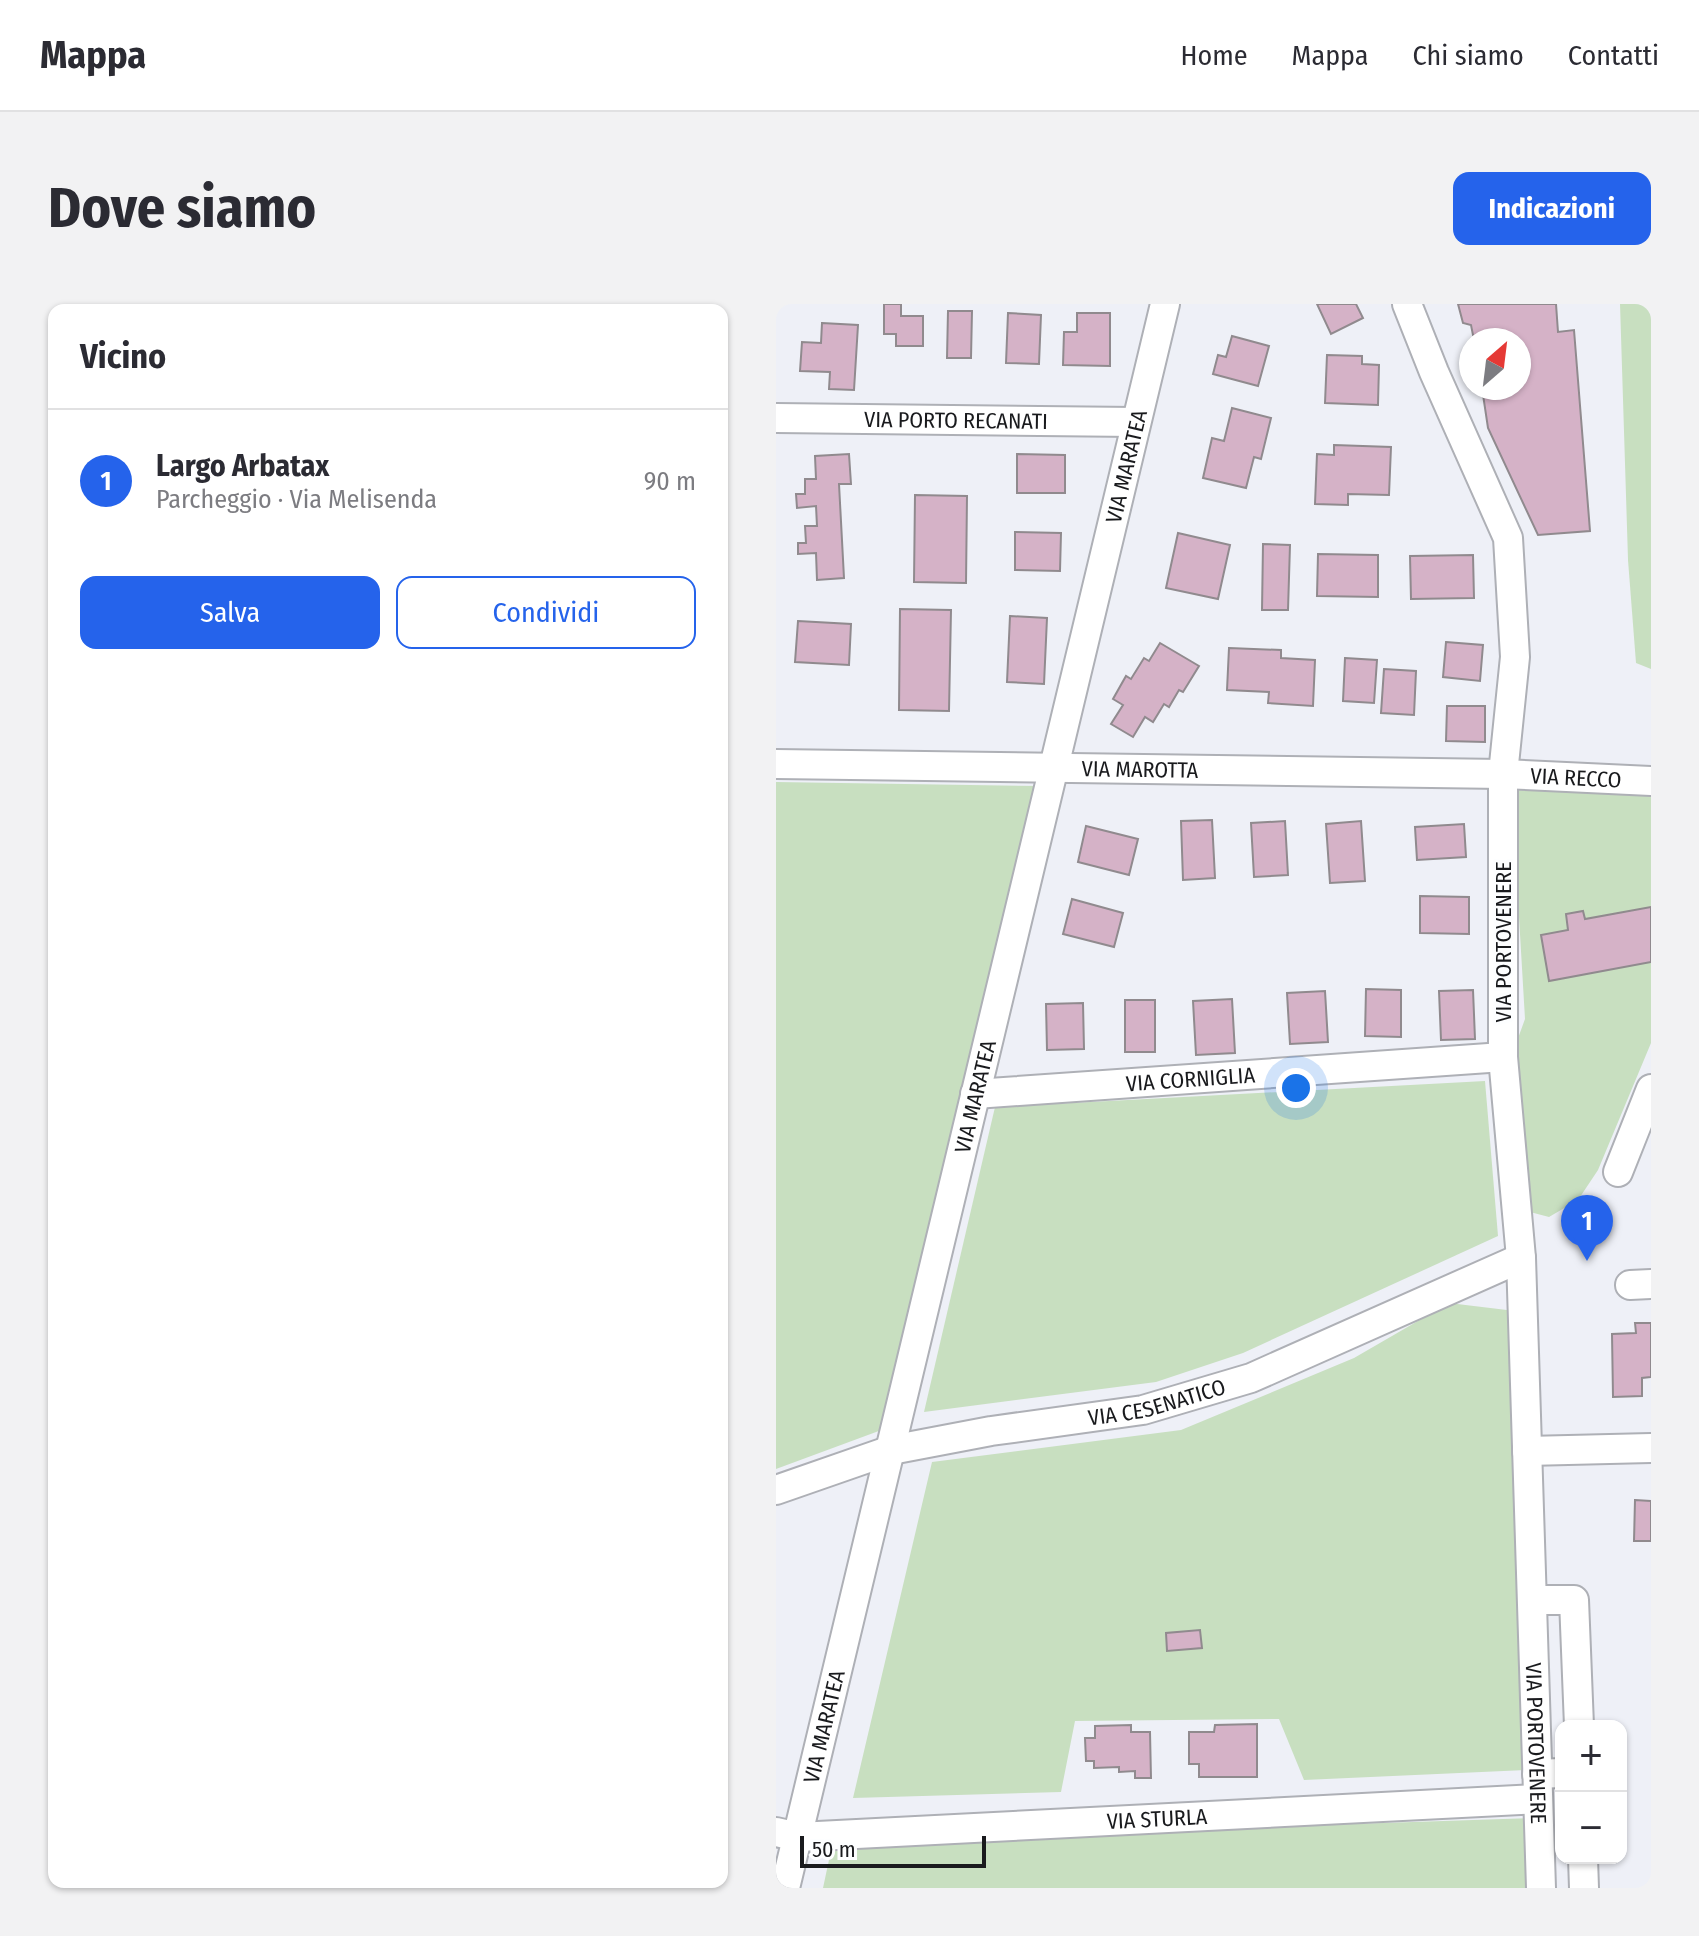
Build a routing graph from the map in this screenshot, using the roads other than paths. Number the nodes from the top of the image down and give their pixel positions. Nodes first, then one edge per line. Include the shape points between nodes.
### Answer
1 (1165, 304) edge
2 (1407, 304) edge
3 (776, 418) edge
4 (1135, 422) junction
5 (776, 764) edge
6 (1054, 769) junction
7 (1503, 774) junction
8 (1651, 781) edge
9 (1503, 1057) junction
10 (1651, 1089) edge
11 (975, 1094) junction
12 (1618, 1172) dead end
13 (1521, 1258) junction
14 (1651, 1448) edge
15 (891, 1450) junction
16 (1527, 1451) junction
17 (776, 1490) edge
18 (1532, 1600) junction
19 (1579, 1720) edge
20 (1545, 1782) edge
21 (787, 1834) edge
22 (1550, 1835) edge
23 (1583, 1864) edge
24 (785, 1888) edge
25 (1541, 1888) edge
26 (1584, 1888) edge

1 - 4 street, VIA MARATEA
2 - 7 street, VIA PORTOVENERE via 1508,538 1515,657
3 - 4 street, VIA PORTO RECANATI
4 - 6 street, VIA MARATEA
5 - 6 street, VIA MAROTTA
6 - 7 street, VIA MAROTTA
6 - 11 street, VIA MARATEA
7 - 8 street, VIA RECCO
7 - 9 street, VIA PORTOVENERE
9 - 11 street, VIA CORNIGLIA
9 - 13 street, VIA PORTOVENERE
10 - 12 street
11 - 15 street, VIA MARATEA
13 - 15 street, VIA CESENATICO via 1251,1378 1143,1410
13 - 16 street, VIA PORTOVENERE
14 - 16 street
15 - 17 street, VIA CESENATICO
15 - 21 street, VIA MARATEA
16 - 18 street, VIA PORTOVENERE
18 - 19 street, VIA PORTOVENERE via 1574,1600
18 - 20 street, VIA PORTOVENERE
20 - 21 street, VIA STURLA
20 - 22 street, VIA PORTOVENERE
21 - 24 street, VIA MARATEA
22 - 25 street, VIA PORTOVENERE
23 - 26 street

